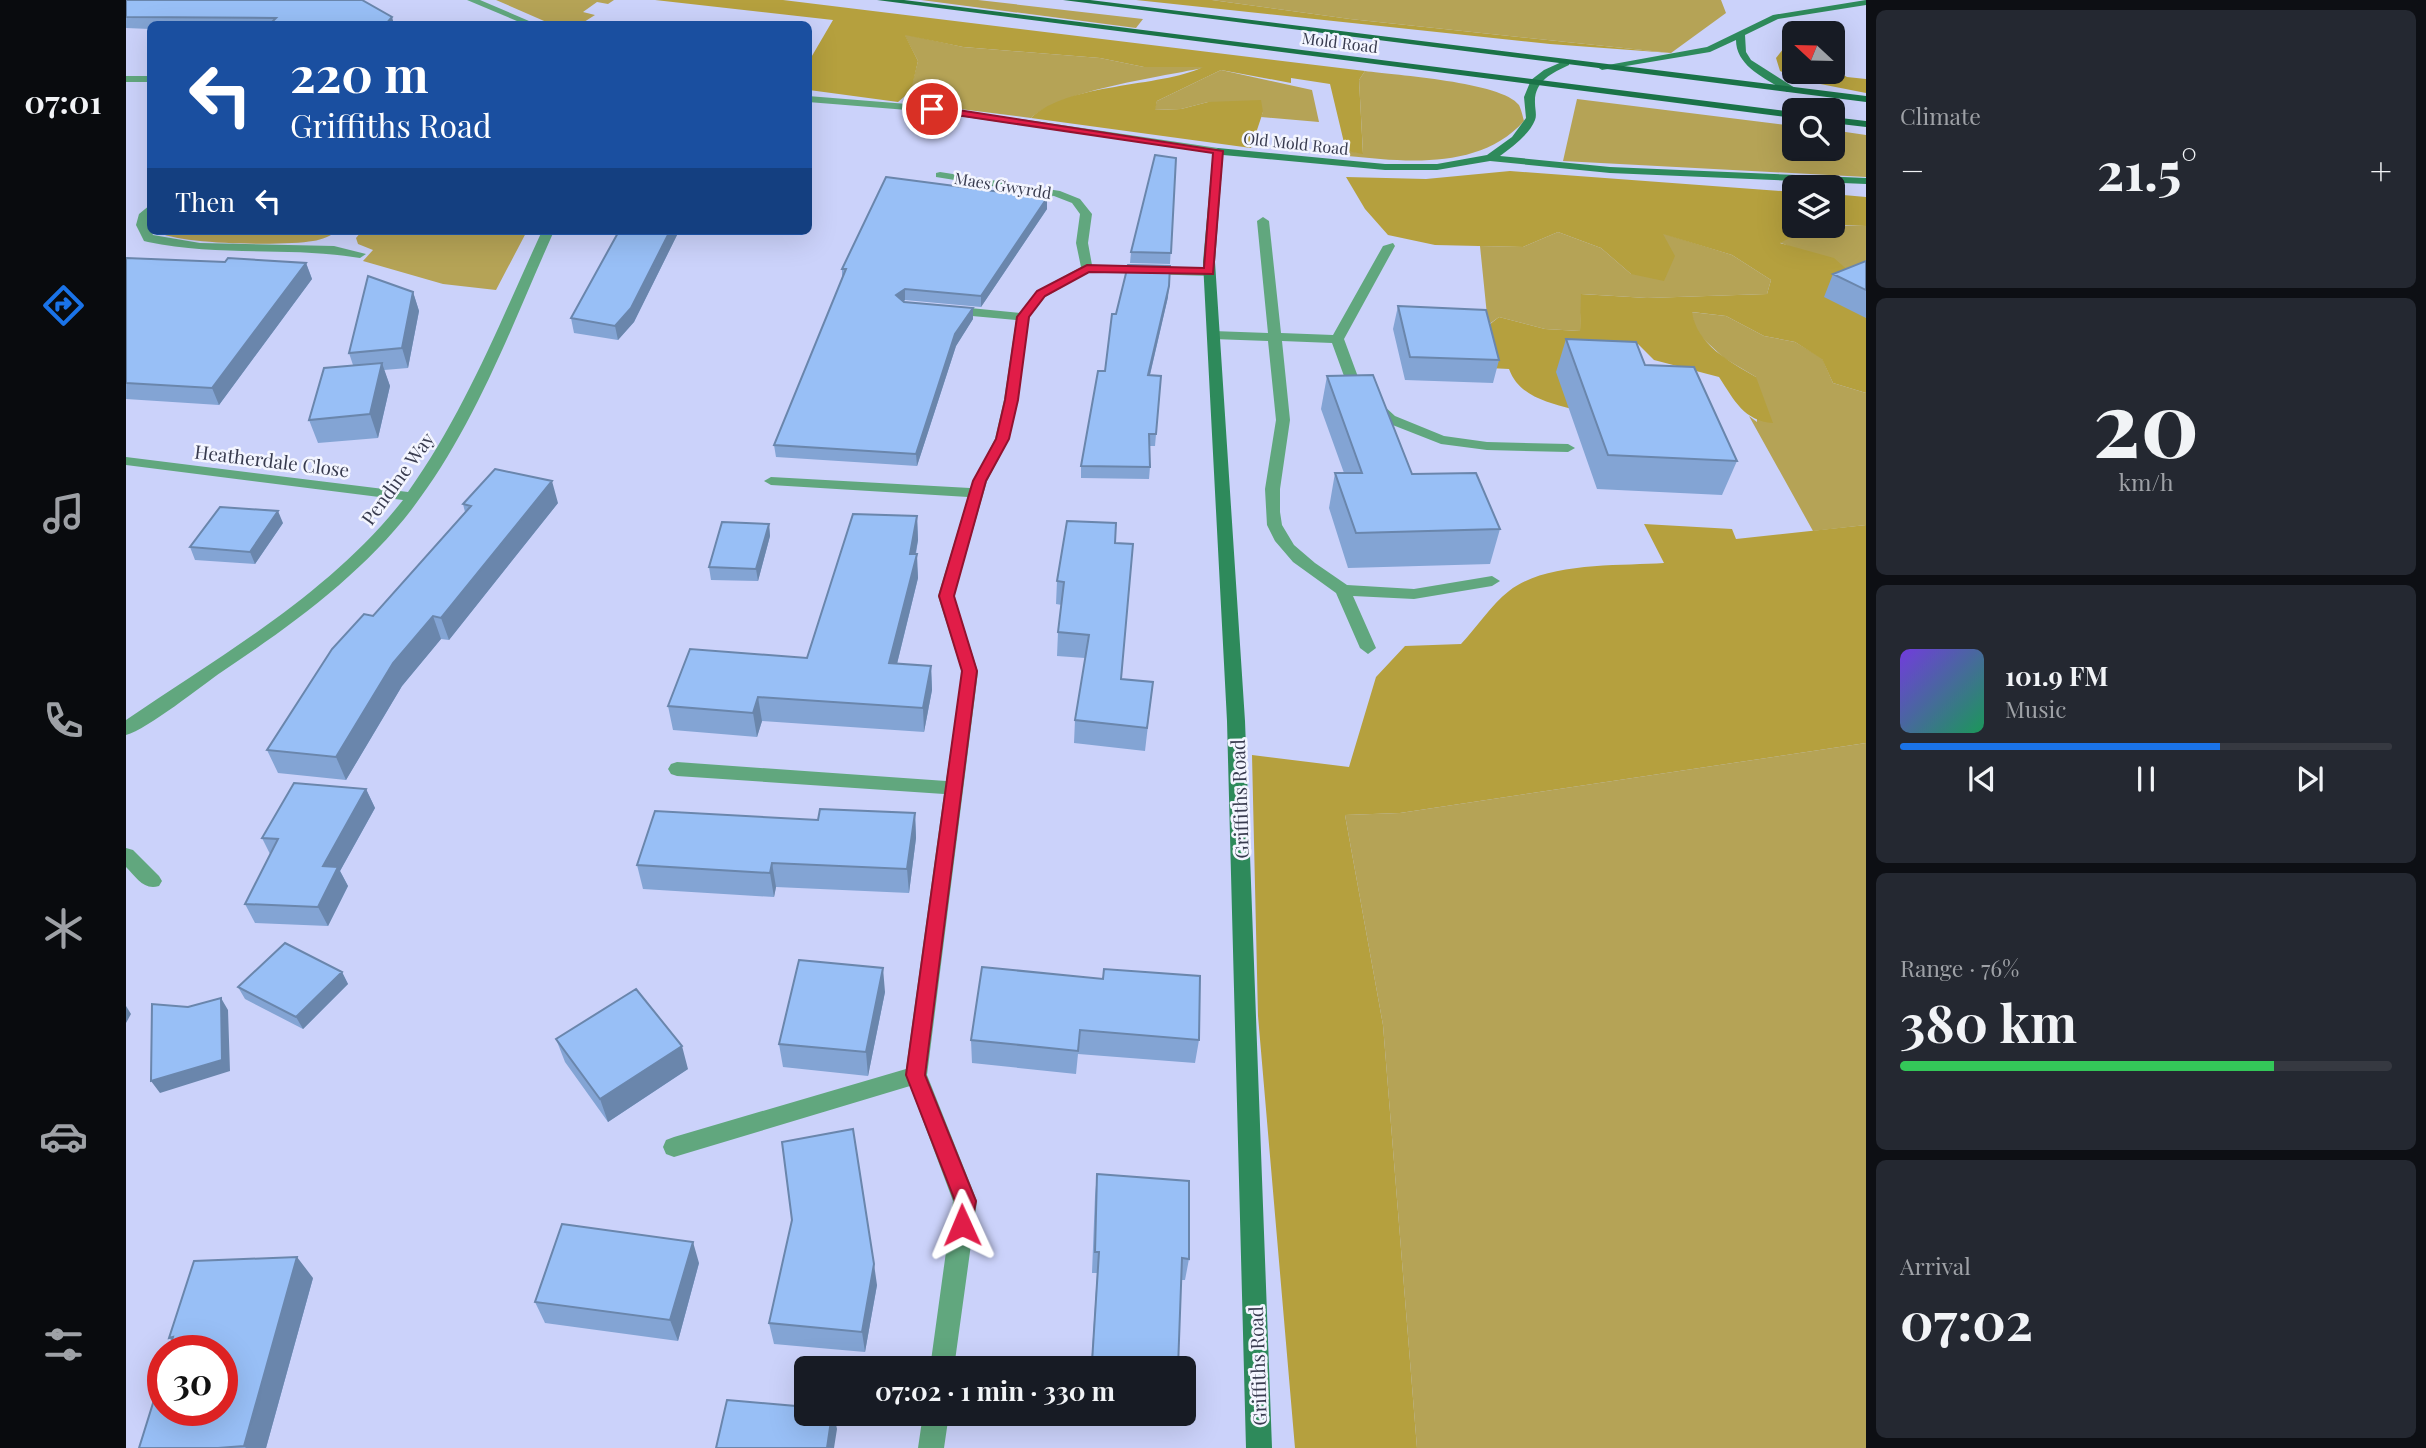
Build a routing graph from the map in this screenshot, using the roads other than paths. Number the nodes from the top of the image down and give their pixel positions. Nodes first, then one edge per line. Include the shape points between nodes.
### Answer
1 (472, 0) edge
2 (882, 0) edge
3 (1068, 0) edge
4 (1866, 2) edge
5 (524, 21) edge
6 (1741, 36) junction
7 (1566, 63) junction
8 (1602, 67) junction
9 (126, 79) edge
10 (147, 79) edge
11 (1535, 82) junction
12 (1791, 90) junction
13 (812, 99) edge
14 (1866, 99) edge
15 (1782, 113) edge
16 (1845, 122) edge
17 (1866, 124) edge
18 (1218, 151) junction
19 (1490, 158) junction
20 (979, 169) dead end
21 (940, 175) dead end
22 (970, 180) junction
23 (1866, 181) edge
24 (147, 212) edge
25 (1263, 221) dead end
26 (546, 235) edge
27 (1389, 246) dead end
28 (360, 254) dead end
29 (1087, 268) junction
30 (1209, 272) junction
31 (931, 309) edge
32 (1023, 317) junction
33 (1213, 335) junction
34 (1275, 337) junction
35 (1337, 339) junction
36 (1568, 448) dead end
37 (126, 461) edge
38 (771, 481) dead end
39 (976, 493) junction
40 (412, 497) junction
41 (1492, 581) dead end
42 (1343, 590) junction
43 (1368, 648) dead end
44 (126, 729) edge
45 (677, 769) dead end
46 (954, 788) junction
47 (126, 855) edge
48 (152, 881) dead end
49 (916, 1075) junction
50 (674, 1147) dead end
51 (944, 1356) edge
52 (934, 1426) edge
53 (931, 1448) edge
54 (1259, 1448) edge

1 - 5 street
2 - 11 main road, Mold Road
3 - 7 main road, Mold Road
4 - 6 street via 1776,18
6 - 8 street via 1699,51
6 - 12 street via 1741,52 1748,62
7 - 8 main road, Mold Road
7 - 11 street
8 - 12 main road, Mold Road
9 - 10 street
11 - 15 main road, Mold Road
11 - 19 street, Old Mold Road via 1527,99 1531,118 1516,139
12 - 14 main road, Mold Road
13 - 18 street, Old Mold Road via 932,109
16 - 17 main road
18 - 19 street, Old Mold Road via 1385,167 1437,167
18 - 30 street, Griffiths Road
19 - 23 street, Old Mold Road via 1610,170
20 - 22 street
21 - 22 street, Maes Gwyrdd
22 - 29 street, Maes Gwyrdd via 1056,193 1076,201 1086,214 1082,243
24 - 28 street via 142,225 148,238 175,245 331,248
25 - 34 street
26 - 40 street, Pendine Way via 453,433
27 - 35 street
29 - 30 street
29 - 32 street via 1041,294
30 - 33 street, Griffiths Road
31 - 32 street
32 - 39 street via 1002,439
33 - 34 street
33 - 54 street, Griffiths Road via 1236,720
34 - 35 street
34 - 42 street via 1283,420 1272,513 1282,542 1304,564
35 - 36 street via 1355,387 1390,419 1441,440
37 - 40 street, Heatherdale Close
38 - 39 street
39 - 46 street via 946,596 970,671
40 - 44 street, Pendine Way via 381,536 295,612
41 - 42 street via 1414,594
42 - 43 street
45 - 46 street
46 - 49 street
47 - 48 street
49 - 50 street
49 - 51 street via 965,1201
52 - 53 street

